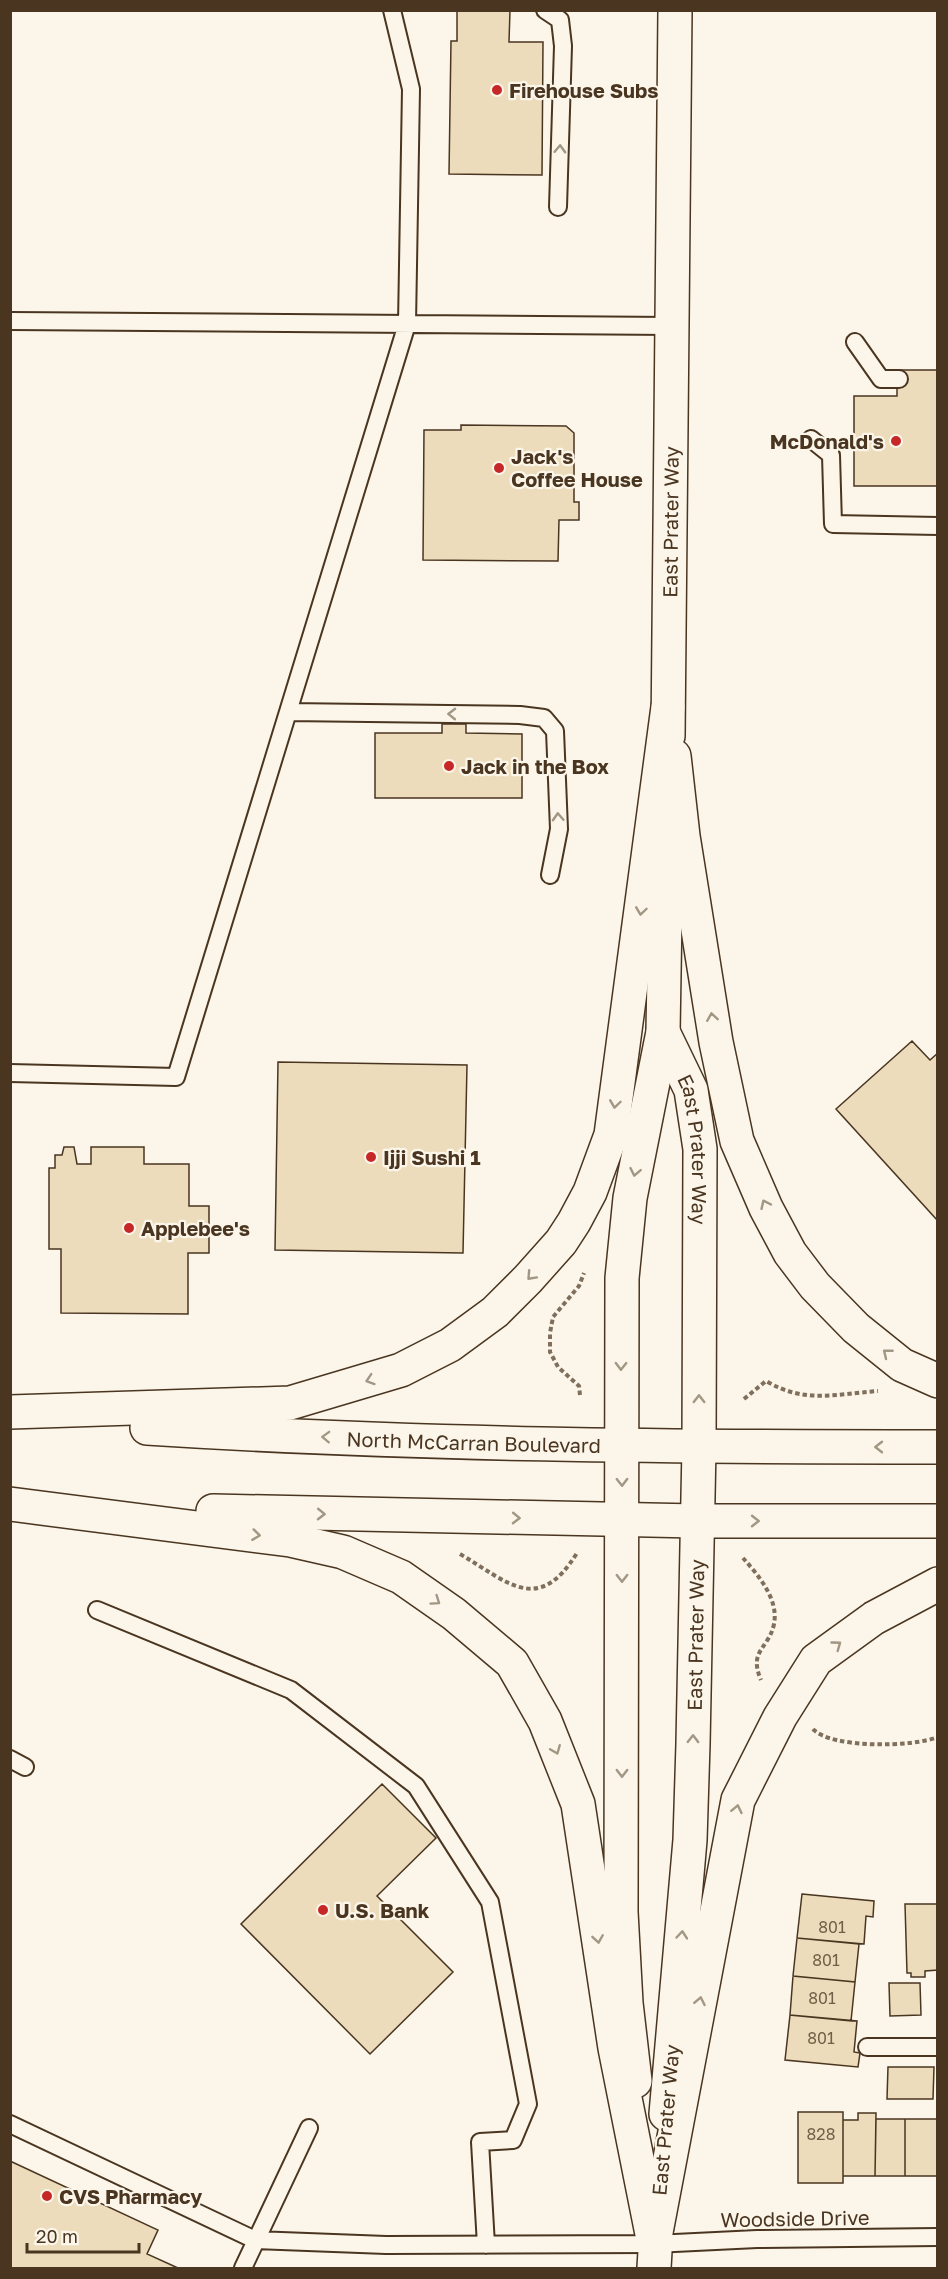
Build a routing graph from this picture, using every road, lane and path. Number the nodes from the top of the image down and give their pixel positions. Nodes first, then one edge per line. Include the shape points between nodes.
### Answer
1 (392, 10) edge
2 (545, 10) edge
3 (675, 10) edge
4 (558, 207) dead end
5 (10, 321) edge
6 (407, 324) junction
7 (672, 326) junction
8 (855, 342) dead end
9 (898, 379) dead end
10 (812, 439) dead end
11 (938, 526) edge
12 (668, 707) junction
13 (288, 712) junction
14 (550, 874) dead end
15 (663, 1032) junction
16 (10, 1073) edge
17 (586, 1265) dead end
18 (938, 1381) edge
19 (887, 1391) dead end
20 (580, 1395) dead end
21 (744, 1399) dead end
22 (10, 1413) edge
23 (10, 1419) edge
24 (621, 1445) junction
25 (699, 1447) junction
26 (938, 1448) edge
27 (10, 1503) edge
28 (622, 1520) junction
29 (696, 1521) junction
30 (938, 1521) edge
31 (579, 1550) dead end
32 (459, 1553) dead end
33 (742, 1557) dead end
34 (938, 1584) edge
35 (97, 1610) dead end
36 (762, 1683) dead end
37 (806, 1721) dead end
38 (938, 1737) edge
39 (867, 2047) dead end
40 (938, 2047) edge
41 (10, 2124) edge
42 (309, 2128) dead end
43 (938, 2237) edge
44 (255, 2240) junction
45 (486, 2245) junction
46 (654, 2256) edge
47 (243, 2268) edge

1 - 6 lane via 411,89
4 -> 2 lane via 563,46 560,20
3 - 7 main road, East Prater Way
5 - 6 lane
6 - 7 lane
6 - 13 lane
7 - 12 main road, East Prater Way
8 - 9 lane via 880,380
10 - 11 lane via 831,454 833,524
12 - 15 main road, East Prater Way
18 -> 12 main road via 902,1365 856,1328 815,1286 790,1253 737,1141 716,1042
12 -> 22 main road via 610,1135 590,1192 574,1222 528,1279 495,1312 440,1350 401,1370 290,1403
14 -> 13 lane via 559,829 555,730 544,718
13 - 16 lane via 176,1077
15 -> 24 main road, East Prater Way via 630,1198 622,1278
25 -> 15 main road, East Prater Way via 699,1149 691,1090
17 - 20 path via 579,1286 553,1317 550,1333 550,1352 558,1367 579,1386
19 - 21 path via 799,1396 766,1381
24 -> 23 main road, North McCarran Boulevard via 259,1435
24 - 25 main road, North McCarran Boulevard
24 -> 28 main road, East Prater Way
26 -> 25 main road, North McCarran Boulevard
25 - 29 main road, East Prater Way
27 -> 28 main road
27 -> 46 main road via 290,1540 343,1552 401,1577 454,1614 512,1664 545,1721 578,1804 615,2048
28 - 29 main road
28 -> 46 main road, East Prater Way via 621,1912 626,2004
29 -> 30 main road
46 -> 29 main road, East Prater Way via 690,1840
31 - 32 path via 570,1566 546,1586 533,1591 517,1587
33 - 36 path via 771,1598 774,1623 757,1655 756,1667
46 -> 34 main road via 738,1800 780,1717 816,1660 874,1618
35 - 45 lane via 291,1690 416,1786 490,1902 528,2104 513,2140 480,2142
37 - 38 path via 818,1734 845,1741 891,1744
39 - 40 lane
41 - 44 lane
42 - 44 lane
43 - 46 lane, Woodside Drive via 757,2238
44 - 45 lane, Woodside Drive
44 - 47 lane
45 - 46 lane, Woodside Drive

